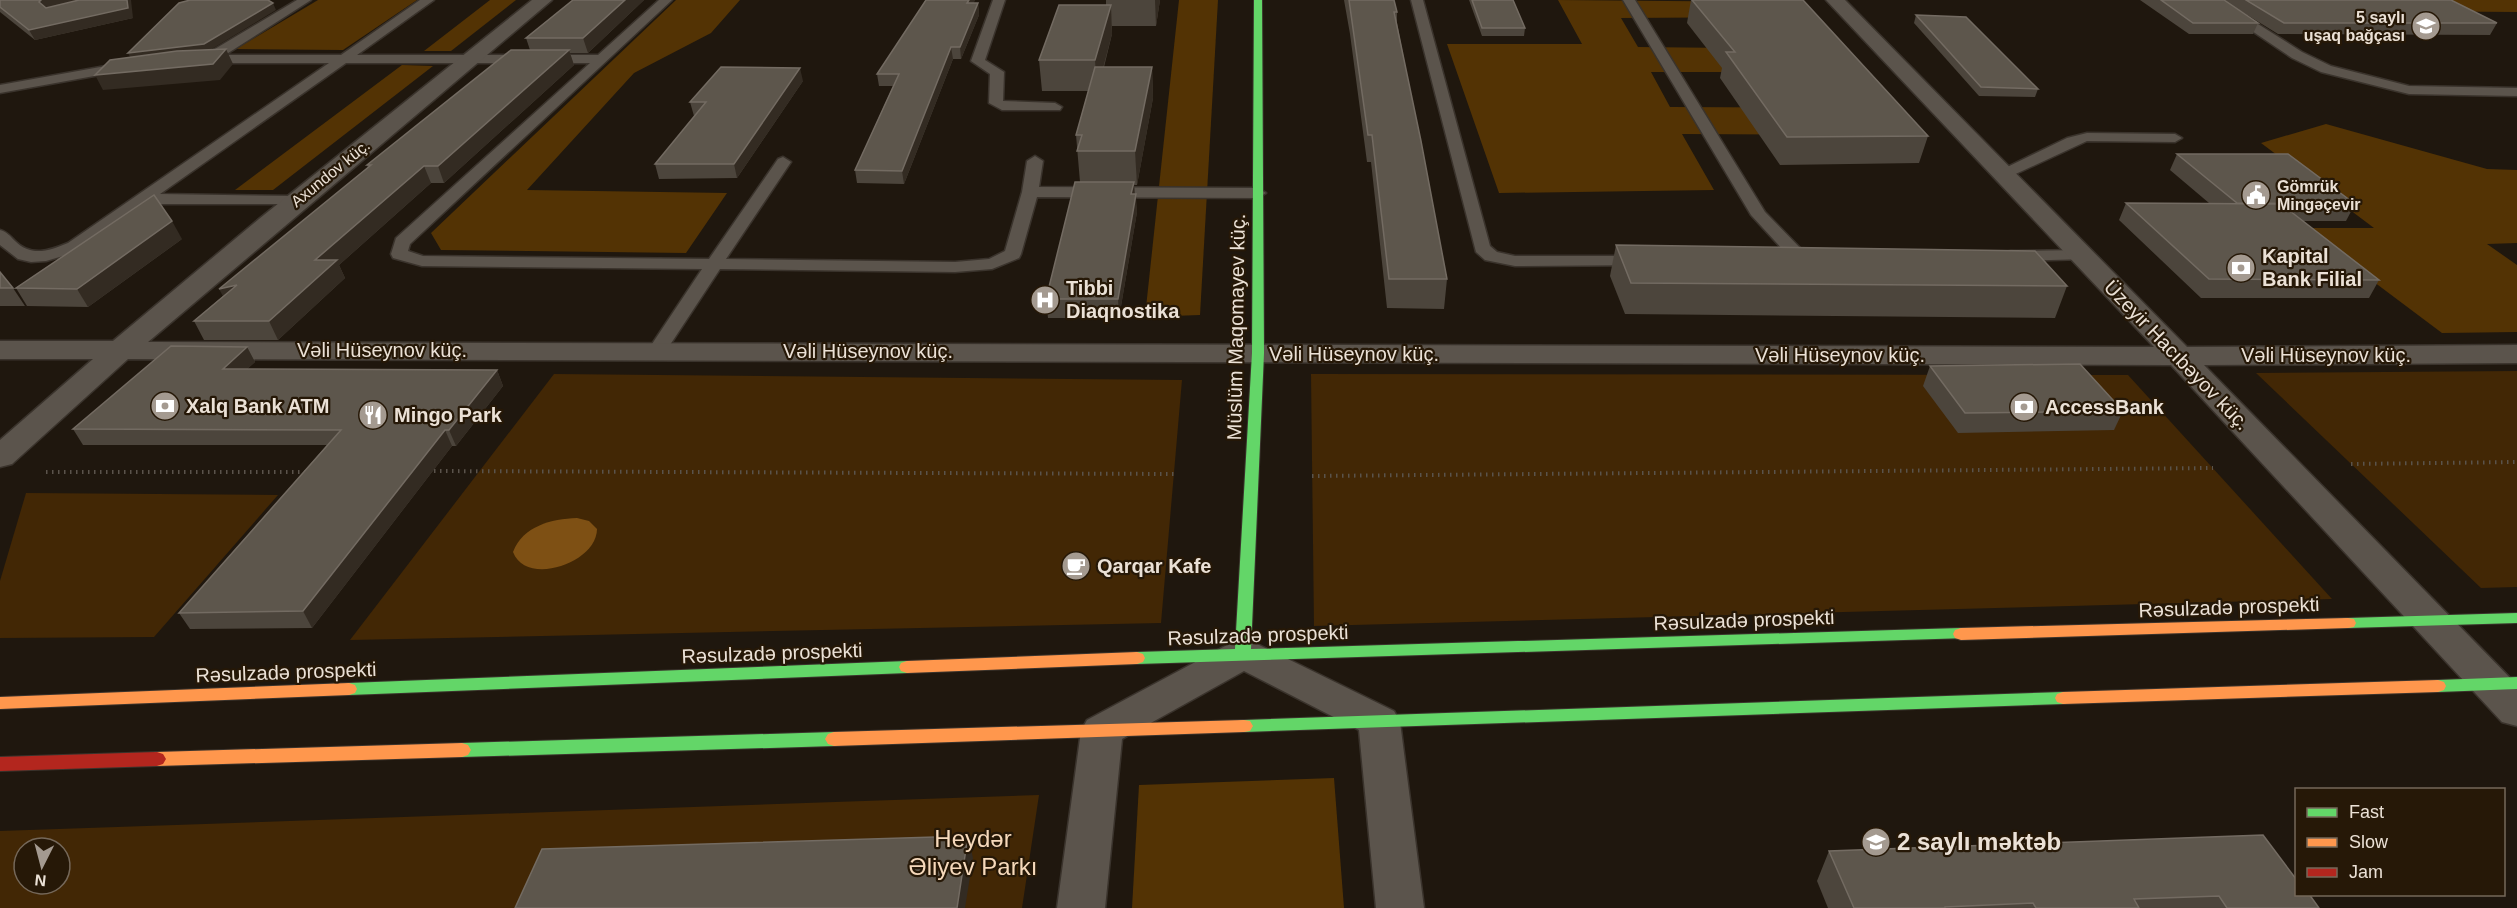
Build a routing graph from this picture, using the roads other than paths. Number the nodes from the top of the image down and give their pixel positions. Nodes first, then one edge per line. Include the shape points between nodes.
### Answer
1 (305, 0) edge
2 (428, 0) edge
3 (543, 0) edge
4 (666, 0) edge
5 (999, 0) edge
6 (1258, 0) edge
7 (1417, 0) edge
8 (1629, 0) edge
9 (1835, 0) edge
10 (2212, 0) edge
11 (211, 58) junction
12 (345, 58) junction
13 (470, 59) junction
14 (602, 59) junction
15 (187, 60) edge
16 (141, 64) edge
17 (0, 89) edge
18 (2517, 92) edge
19 (1055, 107) dead end
20 (2175, 138) dead end
21 (1035, 161) dead end
22 (783, 162) dead end
23 (2004, 174) junction
24 (1030, 192) junction
25 (1258, 193) junction
26 (143, 199) junction
27 (296, 201) junction
28 (0, 235) edge
29 (2082, 255) junction
30 (2000, 256) edge
31 (1778, 260) edge
32 (1658, 261) edge
33 (716, 264) junction
34 (119, 349) junction
35 (0, 350) edge
36 (657, 350) junction
37 (1258, 354) junction
38 (2517, 354) edge
39 (2179, 356) junction
40 (0, 457) edge
41 (2517, 618) edge
42 (2430, 621) junction
43 (1243, 654) junction
44 (2508, 693) edge
45 (0, 703) edge
46 (1380, 722) junction
47 (1102, 731) junction
48 (0, 764) edge
49 (1081, 908) edge
50 (1400, 908) edge

1 - 11 lane
2 - 12 lane
3 - 13 street, Axundov küç.
4 - 14 lane
5 - 19 lane via 978,61 997,72 996,103
6 - 25 main road, Müslüm Maqomayev küç.
7 - 32 lane via 1482,248 1491,256 1515,261
8 - 31 lane via 1759,215 1808,260
9 - 23 street, Üzeyir Hacıbəyov küç.
10 - 18 lane via 2297,55 2326,69 2409,90
11 - 12 lane
11 - 15 lane
12 - 13 lane
12 - 26 lane
13 - 14 lane
13 - 27 street, Axundov küç.
14 - 33 lane via 402,242 399,254 422,261
16 - 17 lane
20 - 23 lane via 2087,137
21 - 24 lane
22 - 33 lane
23 - 29 street, Üzeyir Hacıbəyov küç.
24 - 25 lane
24 - 33 lane via 1013,254 992,264
25 - 37 main road, Müslüm Maqomayev küç.
26 - 27 lane
26 - 28 lane via 60,253 27,256
27 - 34 street, Axundov küç.
29 - 30 lane
29 - 39 street, Üzeyir Hacıbəyov küç.
33 - 36 lane
34 - 35 street, Vəli Hüseynov küç.
34 - 36 street, Vəli Hüseynov küç.
34 - 40 street, Axundov küç.
36 - 37 street, Vəli Hüseynov küç.
37 - 39 street, Vəli Hüseynov küç.
37 - 43 main road, Müslüm Maqomayev küç.
38 - 39 street, Vəli Hüseynov küç.
39 - 42 street, Üzeyir Hacıbəyov küç.
41 - 42 main road, Rəsulzadə prospekti
42 - 43 main road, Rəsulzadə prospekti
42 - 44 street, Üzeyir Hacıbəyov küç.
43 - 45 main road, Rəsulzadə prospekti
43 - 46 street
43 - 47 street
44 - 46 main road
46 - 47 main road
46 - 50 street
47 - 48 main road
47 - 49 street

